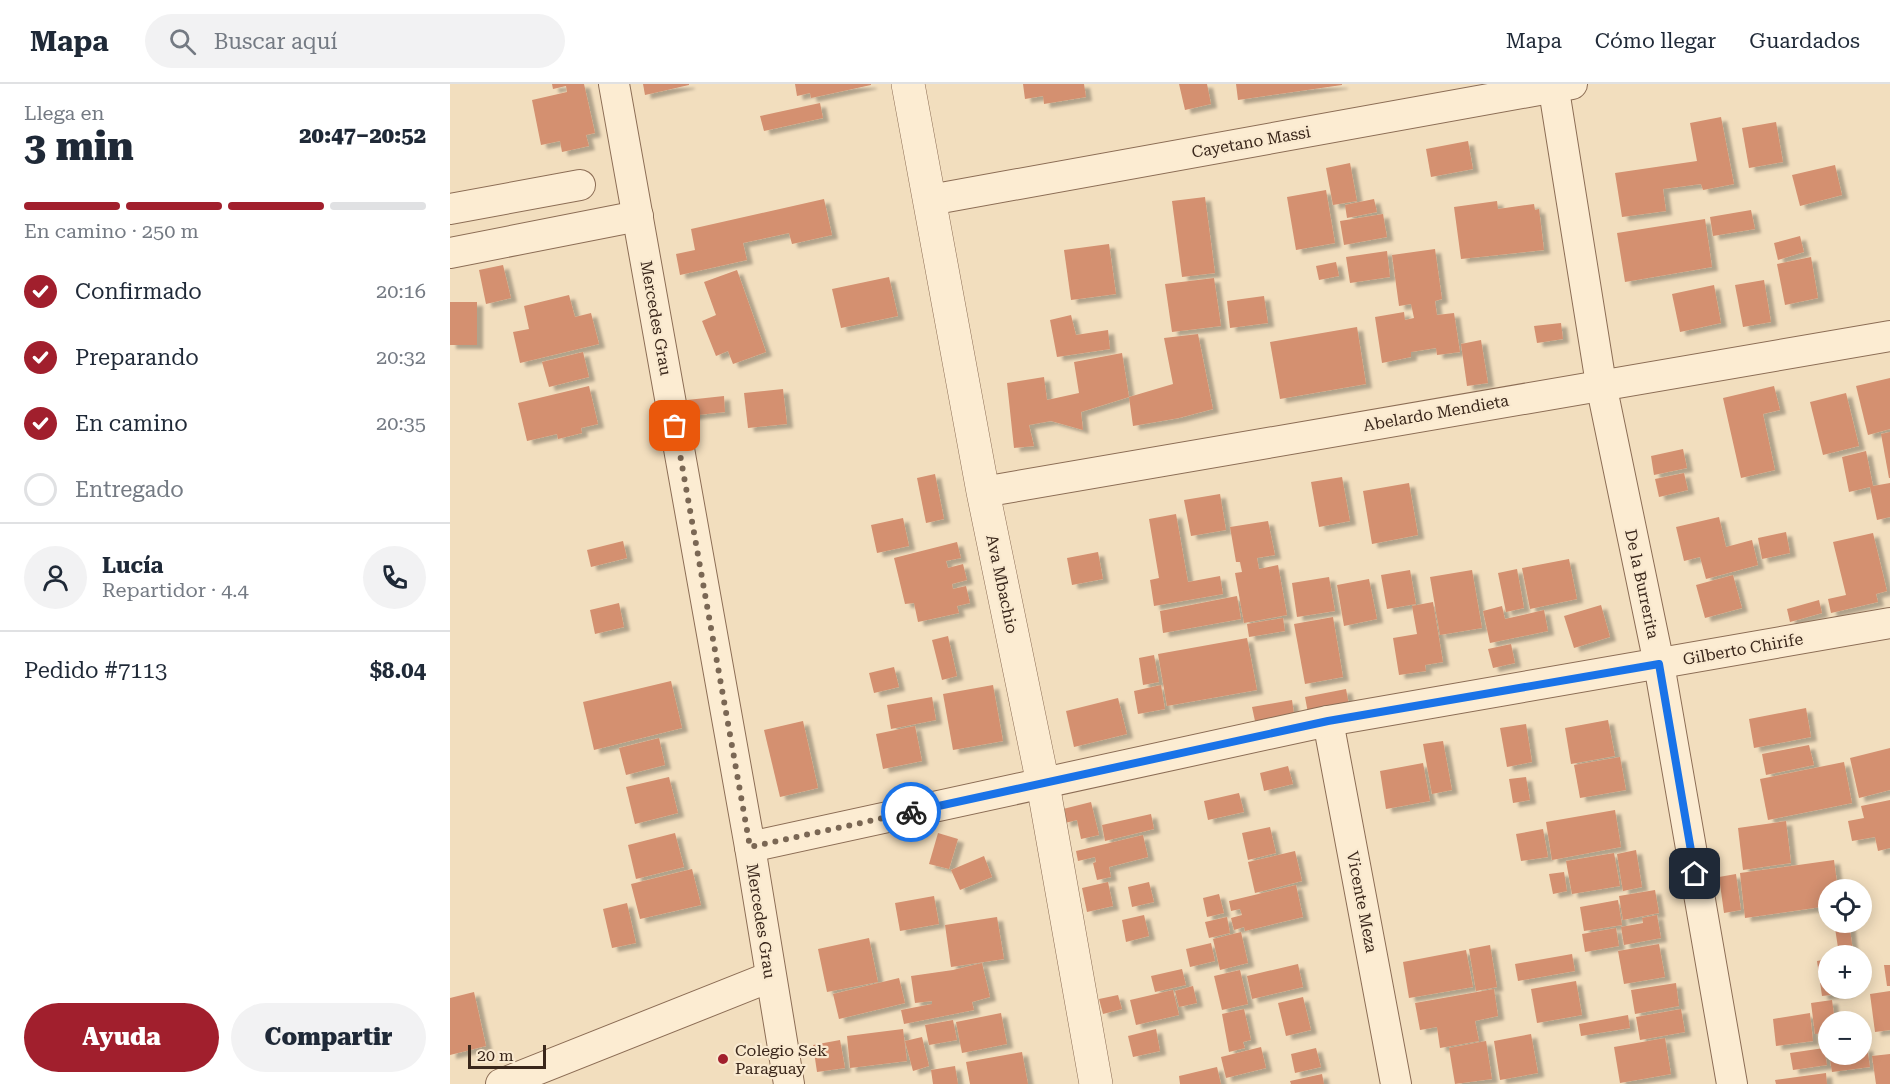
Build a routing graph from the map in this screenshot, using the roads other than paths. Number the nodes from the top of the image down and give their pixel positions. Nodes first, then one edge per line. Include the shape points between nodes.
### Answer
1 (614, 84) edge
2 (909, 84) edge
3 (1559, 85) edge
4 (580, 185) dead end
5 (930, 200) junction
6 (450, 209) edge
7 (638, 216) junction
8 (450, 253) edge
9 (1890, 336) edge
10 (1601, 384) junction
11 (983, 492) junction
12 (1890, 623) edge
13 (1659, 664) junction
14 (1328, 721) junction
15 (1043, 784) junction
16 (750, 847) junction
17 (770, 977) junction
18 (501, 1084) edge
19 (789, 1084) edge
20 (1096, 1084) edge
21 (1396, 1084) edge
22 (1732, 1084) edge

1 - 7 street, Mercedes Grau
2 - 5 street, Ava Mbachio
3 - 5 street, Cayetano Massi
3 - 10 street, De la Burrerita
4 - 6 street
5 - 11 street, Ava Mbachio
7 - 8 street
7 - 16 street, Mercedes Grau
9 - 10 street, Abelardo Mendieta
10 - 11 street, Abelardo Mendieta
10 - 13 street, De la Burrerita
11 - 15 street, Ava Mbachio
12 - 13 street, Gilberto Chirife
13 - 14 street, Gilberto Chirife
13 - 22 street, De la Burrerita
14 - 15 street, Gilberto Chirife
14 - 21 street, Vicente Meza
15 - 16 street, Gilberto Chirife
15 - 20 street, Ava Mbachio
16 - 17 street, Mercedes Grau
17 - 18 street
17 - 19 street, Mercedes Grau

